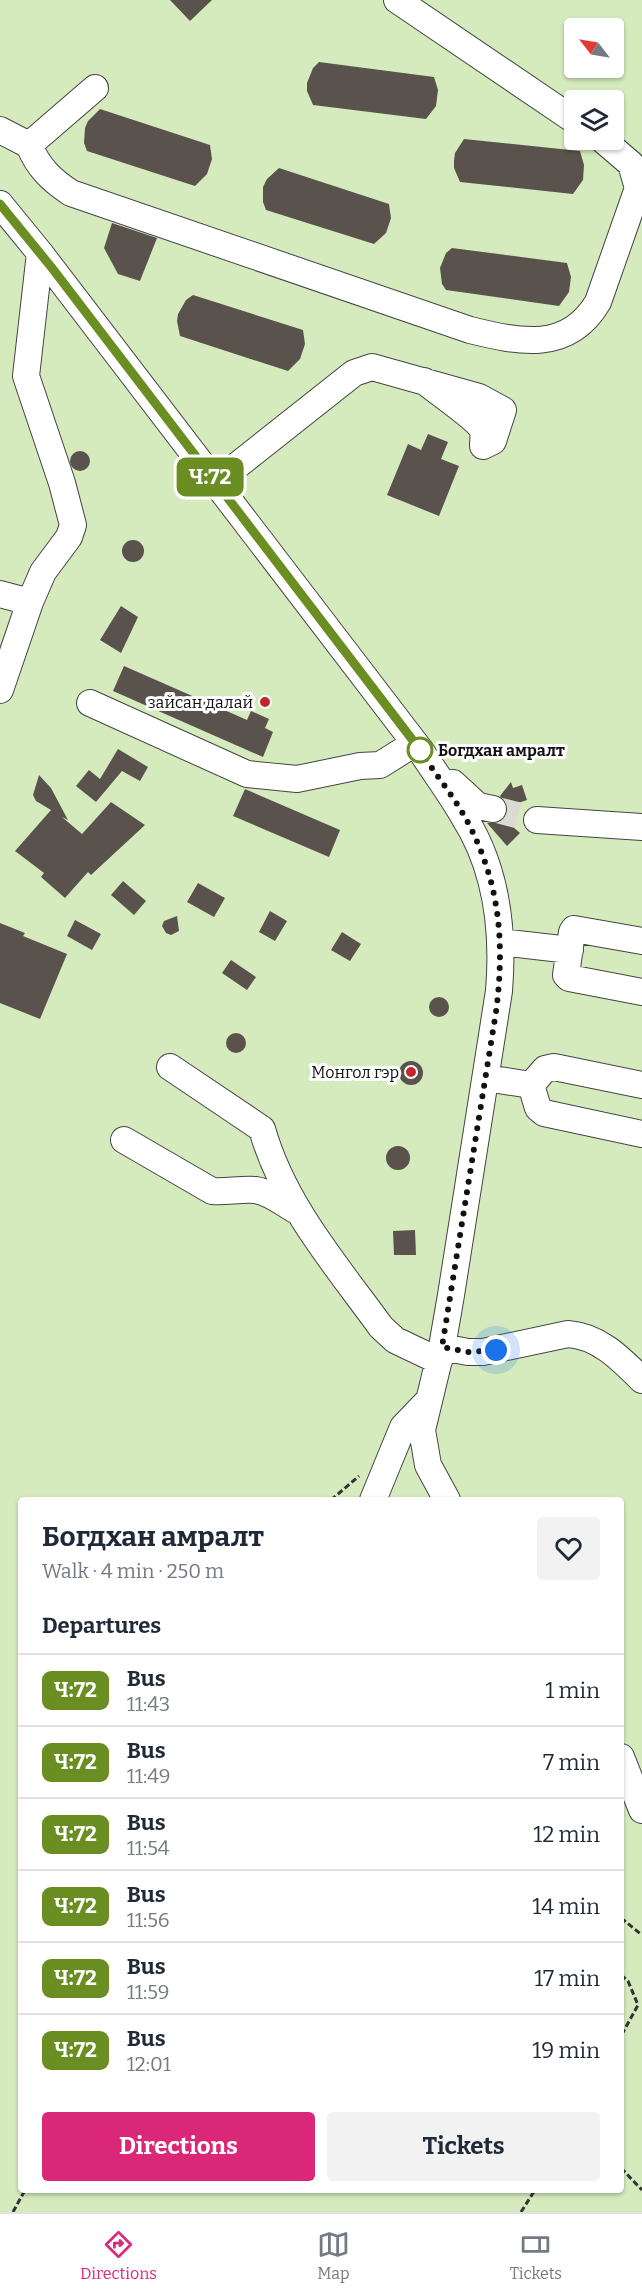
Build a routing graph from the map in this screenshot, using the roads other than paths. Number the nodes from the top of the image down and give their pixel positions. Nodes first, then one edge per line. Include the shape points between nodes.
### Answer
1 (397, 0) edge
2 (94, 88) dead end
3 (564, 113) edge
4 (0, 130) edge
5 (29, 145) junction
6 (615, 150) edge
7 (1, 209) edge
8 (40, 253) junction
9 (424, 381) dead end
10 (215, 483) junction
11 (0, 594) edge
12 (30, 602) junction
13 (0, 690) edge
14 (90, 703) dead end
15 (418, 747) junction
16 (493, 809) tunnel mouth
17 (537, 820) tunnel mouth
18 (642, 826) edge
19 (642, 941) edge
20 (501, 942) junction
21 (570, 950) junction
22 (642, 992) edge
23 (170, 1067) dead end
24 (486, 1078) junction
25 (642, 1084) edge
26 (531, 1085) junction
27 (642, 1134) edge
28 (124, 1140) dead end
29 (297, 1211) junction
30 (440, 1354) junction
31 (642, 1380) edge
32 (430, 1398) junction
33 (374, 1497) edge
34 (445, 1497) edge
35 (624, 1765) edge
36 (642, 1810) edge

1 - 3 street
2 - 5 street
4 - 5 street
5 - 6 street via 36,162 54,182 71,193 470,330 506,339 544,340 577,328 598,302 638,188 631,164
7 - 8 street
8 - 10 street
8 - 12 street via 26,376 73,525 69,537 43,572
9 - 10 street via 372,367 354,372
10 - 15 street
11 - 12 street
12 - 13 street
14 - 15 street via 248,774 297,779 360,765 380,765
15 - 16 street via 473,803
15 - 20 street via 466,819 479,846 499,912
17 - 18 street
19 - 21 street via 574,929
20 - 21 street
20 - 24 street via 499,991
21 - 22 street via 566,975 569,978
23 - 29 street via 262,1129
24 - 26 street
24 - 30 street
25 - 26 street via 554,1067 545,1069
26 - 27 street via 538,1108 544,1113
28 - 29 street via 212,1191 266,1193
29 - 30 street via 381,1327 395,1340
30 - 31 street via 483,1352 568,1334 580,1335 618,1357
30 - 32 street
32 - 33 street via 403,1427
32 - 34 street via 422,1430 428,1465
35 - 36 street

